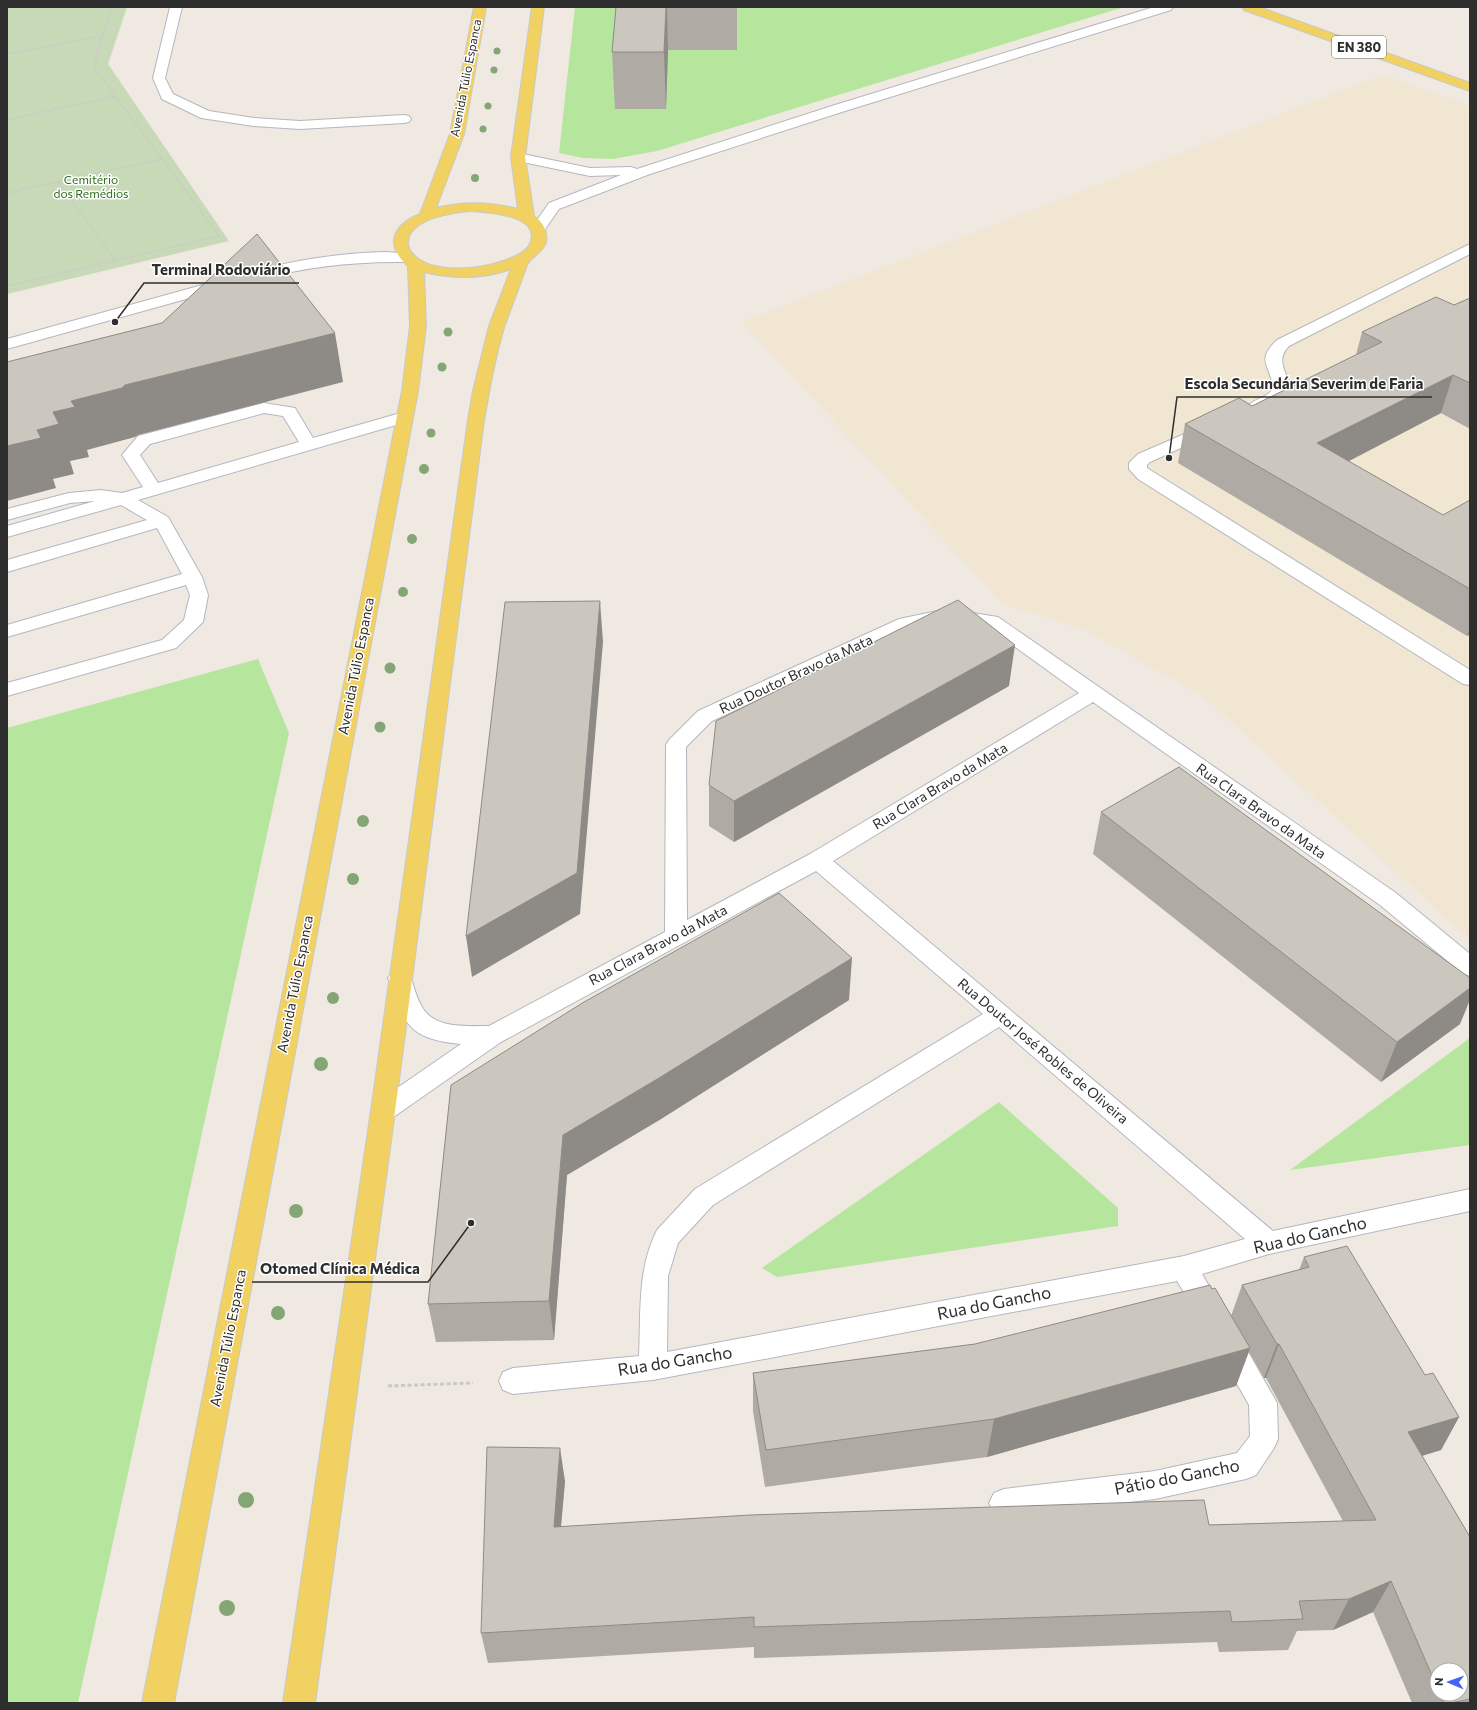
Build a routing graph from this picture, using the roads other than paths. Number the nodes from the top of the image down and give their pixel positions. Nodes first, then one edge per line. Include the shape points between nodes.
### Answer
1 (176, 7) edge
2 (480, 7) edge
3 (538, 7) edge
4 (1167, 7) edge
5 (1248, 7) edge
6 (1470, 87) edge
7 (404, 119) dead end
8 (518, 157) junction
9 (645, 171) junction
10 (426, 216) junction
11 (527, 218) junction
12 (538, 229) junction
13 (1470, 248) edge
14 (522, 259) junction
15 (411, 260) junction
16 (7, 344) edge
17 (1242, 413) edge
18 (404, 417) junction
19 (1221, 423) edge
20 (309, 445) junction
21 (153, 490) junction
22 (124, 499) junction
23 (7, 515) edge
24 (162, 521) junction
25 (7, 532) edge
26 (7, 566) edge
27 (193, 577) junction
28 (7, 631) edge
29 (1470, 679) edge
30 (7, 690) edge
31 (1093, 693) junction
32 (818, 860) junction
33 (676, 935) junction
34 (1470, 967) edge
35 (400, 978) junction
36 (1000, 1015) junction
37 (492, 1035) junction
38 (383, 1111) junction
39 (1470, 1200) edge
40 (1269, 1243) junction
41 (1184, 1268) junction
42 (653, 1367) junction
43 (513, 1381) road end
44 (1004, 1503) dead end
45 (158, 1703) edge
46 (299, 1703) edge

1 - 7 street via 159,78 167,96 206,115 254,122 300,125
2 - 10 main road, Avenida Túlio Espanca via 457,134
3 - 8 main road
4 - 9 street
5 - 6 main road, EN 380
8 - 9 street via 590,172
8 - 11 main road
9 - 12 street via 554,206
10 - 11 main road, Avenida Túlio Espanca via 445,210 483,207 511,211
10 - 15 main road, Avenida Túlio Espanca via 410,225 402,235 400,246
11 - 12 main road, Avenida Túlio Espanca
12 - 14 main road via 540,240 534,250
13 - 17 street via 1279,345 1272,354 1282,389 1270,400
14 - 15 main road via 504,267 481,272 457,273 434,270
14 - 35 main road via 497,326 476,420
15 - 16 street via 368,256 322,260 240,279
15 - 18 main road, Avenida Túlio Espanca via 418,326
18 - 20 street
18 - 45 main road, Avenida Túlio Espanca
19 - 29 street via 1144,458 1138,463 1138,469 1144,476
20 - 21 street
20 - 21 street via 289,412 264,408 144,440 131,455
21 - 22 street
22 - 23 street via 101,495 69,498
22 - 24 street
22 - 25 street
24 - 26 street
24 - 27 street
27 - 28 street
27 - 30 street via 199,595 193,622 169,644
31 - 32 street, Rua Clara Bravo da Mata
31 - 33 street, Rua Doutor Bravo da Mata via 991,621 947,615 906,623 705,716 676,745
31 - 34 street, Rua Clara Bravo da Mata via 1388,899
32 - 33 street, Rua Clara Bravo da Mata
32 - 36 street, Rua Doutor José Robles de Oliveira
33 - 37 street, Rua Clara Bravo da Mata
35 - 37 street via 413,1013 424,1024 439,1031
35 - 38 main road
36 - 40 street, Rua Doutor José Robles de Oliveira
36 - 42 street via 704,1197 666,1238 656,1270
37 - 38 street, Rua Clara Bravo da Mata
38 - 46 main road
39 - 40 street, Rua do Gancho
40 - 41 street, Rua do Gancho
41 - 42 street, Rua do Gancho
41 - 44 street, Pátio do Gancho via 1263,1402 1264,1439 1246,1465 1155,1484
42 - 43 street, Rua do Gancho

